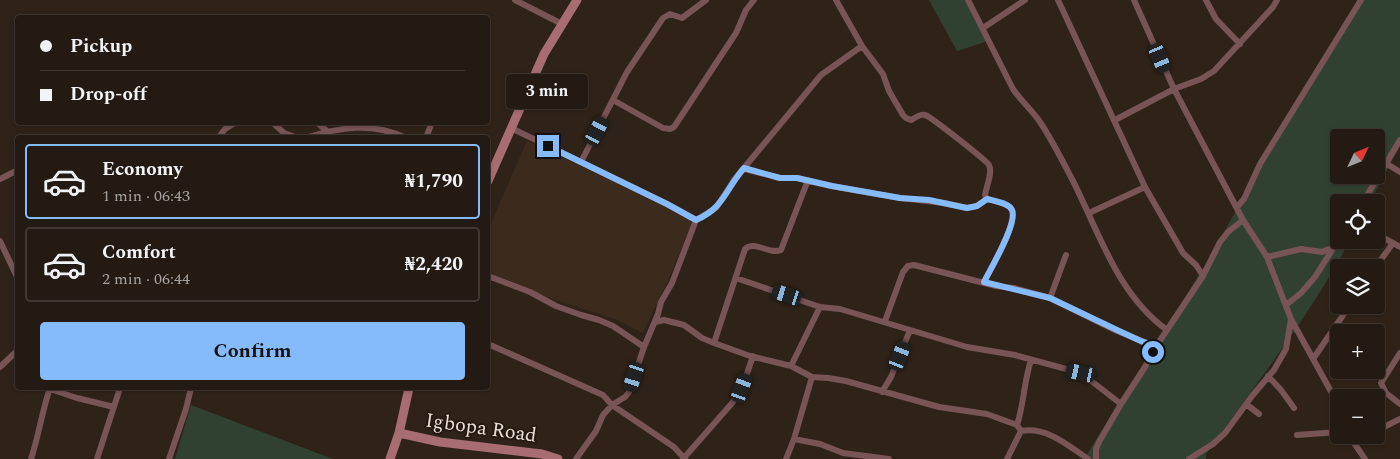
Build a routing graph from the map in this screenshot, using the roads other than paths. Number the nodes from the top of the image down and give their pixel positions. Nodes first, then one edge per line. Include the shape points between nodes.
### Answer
1 (516, 0) edge
2 (577, 0) edge
3 (706, 0) edge
4 (754, 0) edge
5 (836, 0) edge
6 (968, 0) edge
7 (1025, 0) edge
8 (1058, 0) edge
9 (1134, 0) edge
10 (1206, 0) edge
11 (1277, 0) edge
12 (1361, 0) edge
13 (562, 24) junction
14 (983, 28) junction
15 (1240, 44) junction
16 (862, 46) junction
17 (1174, 89) junction
18 (613, 100) junction
19 (1116, 120) junction
20 (231, 125) edge
21 (275, 125) edge
22 (320, 125) edge
23 (511, 128) junction
24 (327, 131) junction
25 (220, 135) edge
26 (290, 135) edge
27 (314, 135) edge
28 (398, 135) edge
29 (1400, 140) edge
30 (581, 162) junction
31 (1387, 164) junction
32 (744, 168) junction
33 (15, 172) edge
34 (1400, 172) edge
35 (490, 176) edge
36 (0, 179) edge
37 (808, 180) junction
38 (1146, 188) junction
39 (1367, 194) edge
40 (987, 199) junction
41 (1237, 207) junction
42 (1089, 213) junction
43 (696, 220) junction
44 (1243, 220) junction
45 (1385, 239) edge
46 (0, 241) edge
47 (1393, 243) junction
48 (1400, 247) edge
49 (1330, 249) edge
50 (1333, 249) edge
51 (1066, 255) dead end
52 (1267, 257) junction
53 (1381, 259) edge
54 (15, 273) edge
55 (1203, 276) junction
56 (490, 277) edge
57 (736, 278) junction
58 (984, 282) junction
59 (1050, 298) junction
60 (1286, 305) junction
61 (820, 307) junction
62 (658, 314) junction
63 (1344, 314) edge
64 (1291, 319) junction
65 (664, 320) junction
66 (885, 321) junction
67 (655, 322) junction
68 (910, 330) junction
69 (1167, 330) junction
70 (714, 342) junction
71 (490, 345) edge
72 (1157, 346) junction
73 (644, 347) junction
74 (15, 352) edge
75 (1400, 353) edge
76 (753, 356) junction
77 (1313, 359) junction
78 (1031, 360) junction
79 (1, 364) edge
80 (791, 366) junction
81 (1268, 376) junction
82 (812, 377) junction
83 (49, 390) edge
84 (55, 390) edge
85 (119, 390) edge
86 (191, 390) edge
87 (410, 390) edge
88 (1330, 390) edge
89 (882, 392) junction
90 (1120, 404) junction
91 (1246, 404) junction
92 (1400, 404) edge
93 (612, 405) junction
94 (114, 407) junction
95 (1294, 408) dead end
96 (1259, 414) dead end
97 (1400, 419) edge
98 (1385, 426) edge
99 (1019, 428) junction
100 (399, 433) junction
101 (1330, 433) edge
102 (1297, 435) dead end
103 (794, 439) junction
104 (1355, 444) edge
105 (1197, 457) edge
106 (31, 459) edge
107 (97, 459) edge
108 (168, 459) edge
109 (390, 459) edge
110 (558, 459) edge
111 (576, 459) edge
112 (684, 459) edge
113 (786, 459) edge
114 (889, 459) edge
115 (1007, 459) edge
116 (1088, 459) edge
117 (1096, 459) edge
118 (1189, 459) edge
119 (1365, 459) edge

1 - 13 street
2 - 13 main road
3 - 18 street via 685,17 670,14 663,18 627,72
4 - 18 street via 704,83 677,124 670,129
5 - 16 street
6 - 14 street
7 - 14 street
8 - 19 street
9 - 17 street
10 - 15 street via 1216,18
11 - 15 street
12 - 41 street
13 - 23 main road via 544,54
14 - 42 street via 1013,89 1038,120
15 - 17 street via 1214,71
16 - 32 street via 821,75
16 - 40 street via 883,74 889,91 906,118 911,120 922,114 928,115 988,164
17 - 19 street
17 - 41 street
18 - 30 street
19 - 38 street
20 - 25 street
21 - 26 street
22 - 24 street
23 - 30 street
23 - 35 main road
24 - 27 street
24 - 28 street via 363,126
29 - 31 street
30 - 43 street
31 - 34 street
31 - 39 street
32 - 37 street via 780,178
32 - 43 street via 716,208
33 - 36 street
37 - 40 street via 967,208
37 - 57 street via 781,250 775,252 747,247
38 - 42 street
38 - 55 street via 1183,252
40 - 58 street via 1009,206 1013,216 1010,232
41 - 44 street
42 - 69 street via 1117,274 1140,305
43 - 62 street
44 - 52 street
44 - 55 street via 1220,242
45 - 47 street
46 - 54 street
47 - 48 street
47 - 53 street
49 - 52 street via 1322,252 1301,249
50 - 60 street via 1309,285
51 - 59 street
52 - 60 street
55 - 69 street
56 - 73 street via 556,306 613,326
57 - 61 street
57 - 70 street
58 - 59 street
58 - 66 street via 908,266
59 - 72 street
60 - 64 street
61 - 66 street
61 - 80 street
62 - 65 street
62 - 67 street
63 - 77 street
64 - 77 street
64 - 81 street via 1286,349
65 - 67 street
65 - 70 street via 684,325
66 - 68 street
67 - 73 street
68 - 78 street via 966,347
68 - 89 street
69 - 72 street
70 - 76 street
71 - 93 street via 594,390 604,395
72 - 90 street
73 - 93 street via 629,392
74 - 79 street
75 - 92 street via 1381,383 1386,394
76 - 80 street
76 - 112 street via 734,402
77 - 88 street
78 - 90 street via 1081,373
78 - 99 street
80 - 82 street
81 - 91 street
81 - 95 street
82 - 89 street via 846,381
82 - 103 street
83 - 106 street
84 - 94 street
85 - 94 street
86 - 108 street
87 - 100 main road
89 - 99 street via 939,407 987,414
90 - 117 street via 1099,442
91 - 96 street
91 - 105 street via 1225,433
93 - 111 street
93 - 112 street via 674,447
94 - 107 street
97 - 98 street
99 - 115 street
99 - 116 street via 1052,436
100 - 109 main road
100 - 110 main road, Igbopa Road
101 - 102 street
103 - 113 street
103 - 114 street via 844,453
104 - 119 street
105 - 118 street

